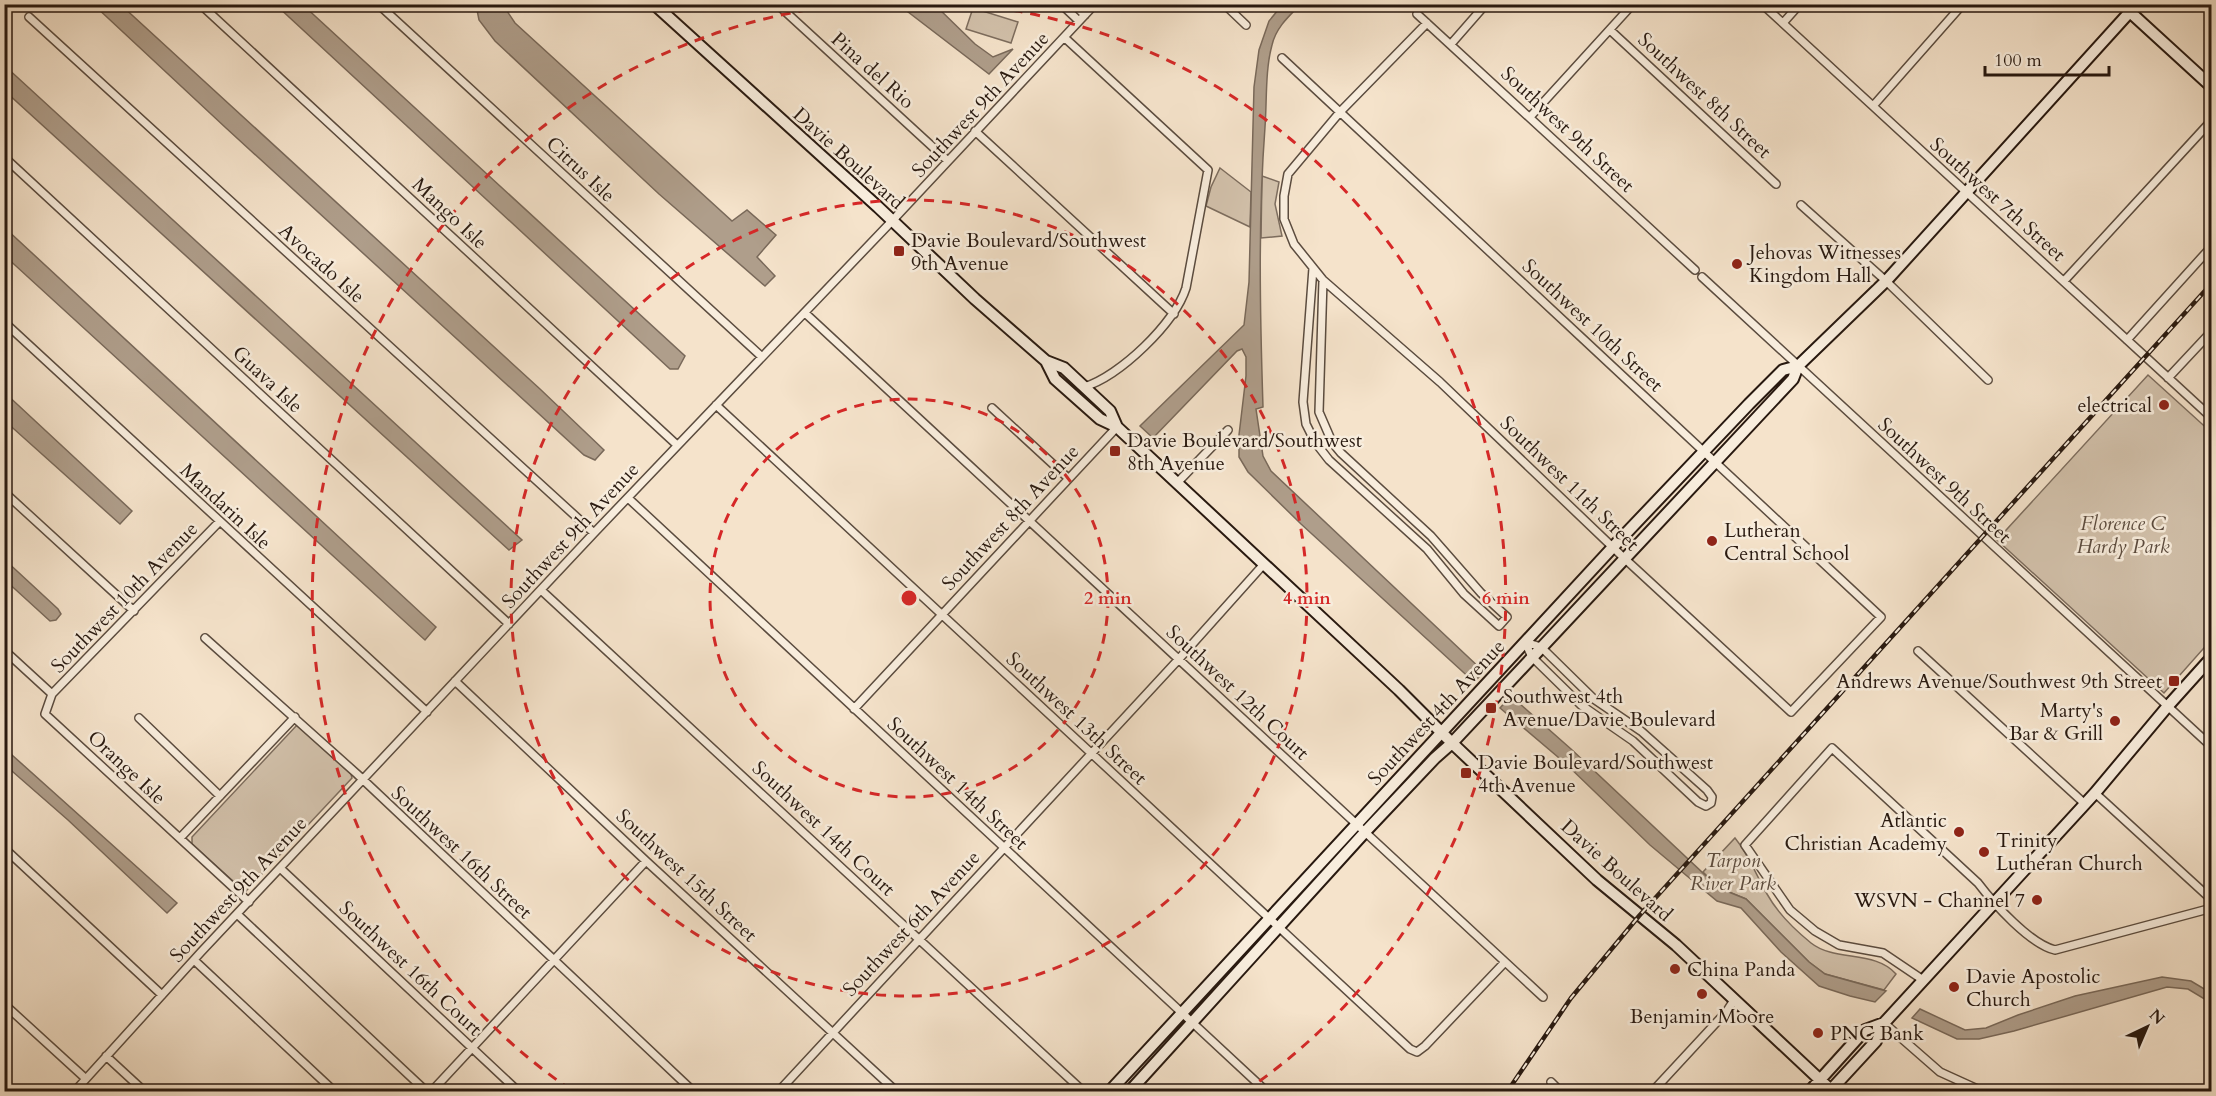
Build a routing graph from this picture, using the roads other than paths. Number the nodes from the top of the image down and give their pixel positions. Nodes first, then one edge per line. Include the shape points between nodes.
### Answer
1 (200, 4) edge
2 (378, 4) edge
3 (654, 4) edge
4 (777, 4) edge
5 (1061, 4) edge
6 (1073, 4) edge
7 (1095, 4) edge
8 (1224, 4) edge
9 (1486, 4) edge
10 (1634, 4) edge
11 (1762, 4) edge
12 (1800, 4) edge
13 (1963, 4) edge
14 (2130, 7) edge
15 (1418, 14) dead end
16 (29, 17) dead end
17 (1082, 18) junction
18 (1427, 23) junction
19 (1783, 23) junction
20 (1246, 25) dead end
21 (1610, 30) junction
22 (1065, 38) junction
23 (1451, 44) junction
24 (1282, 58) dead end
25 (2211, 87) edge
26 (1873, 106) junction
27 (1340, 112) junction
28 (1530, 117) junction
29 (2211, 120) edge
30 (975, 131) junction
31 (4, 157) edge
32 (948, 161) junction
33 (1776, 184) dead end
34 (1966, 193) junction
35 (1801, 204) dead end
36 (892, 221) junction
37 (2211, 246) edge
38 (1313, 268) junction
39 (1695, 270) dead end
40 (1702, 277) dead end
41 (1323, 280) junction
42 (1886, 281) junction
43 (2064, 281) junction
44 (805, 313) junction
45 (1174, 314) junction
46 (4, 322) edge
47 (2211, 330) edge
48 (2127, 340) junction
49 (762, 357) junction
50 (1046, 362) junction
51 (1798, 366) junction
52 (2168, 378) junction
53 (1988, 380) dead end
54 (1084, 387) junction
55 (716, 405) junction
56 (992, 408) dead end
57 (2211, 418) edge
58 (1117, 428) junction
59 (1228, 430) dead end
60 (677, 445) junction
61 (1704, 451) junction
62 (1714, 461) junction
63 (1358, 469) junction
64 (1068, 478) junction
65 (1349, 478) junction
66 (1177, 483) junction
67 (4, 492) edge
68 (628, 498) junction
69 (1028, 521) junction
70 (219, 522) junction
71 (594, 534) junction
72 (1613, 547) junction
73 (1624, 558) junction
74 (1264, 564) junction
75 (541, 590) junction
76 (134, 611) junction
77 (941, 616) junction
78 (509, 624) junction
79 (205, 638) dead end
80 (1526, 642) junction
81 (1541, 647) junction
82 (4, 650) edge
83 (1918, 651) dead end
84 (1532, 657) junction
85 (2211, 657) edge
86 (1178, 660) junction
87 (456, 681) junction
88 (52, 694) junction
89 (2167, 706) junction
90 (854, 709) junction
91 (427, 712) junction
92 (1791, 712) joint
93 (295, 717) junction
94 (138, 718) dead end
95 (1442, 732) junction
96 (1452, 743) junction
97 (2211, 747) edge
98 (1091, 754) junction
99 (363, 780) junction
100 (2095, 794) junction
101 (220, 796) junction
102 (2085, 804) junction
103 (1356, 824) junction
104 (1365, 832) junction
105 (180, 838) junction
106 (1004, 847) junction
107 (4, 848) edge
108 (646, 861) junction
109 (280, 868) junction
110 (2211, 900) edge
111 (249, 902) junction
112 (1993, 903) junction
113 (2211, 908) edge
114 (237, 914) junction
115 (1270, 918) junction
116 (1280, 928) junction
117 (919, 938) junction
118 (194, 960) junction
119 (554, 960) junction
120 (1505, 962) junction
121 (1923, 980) junction
122 (162, 995) junction
123 (1543, 997) dead end
124 (1734, 1000) junction
125 (4, 1004) edge
126 (1181, 1012) junction
127 (1192, 1023) junction
128 (1884, 1023) junction
129 (833, 1032) junction
130 (471, 1048) junction
131 (106, 1056) junction
132 (85, 1078) junction
133 (1820, 1080) junction
134 (1551, 1082) dead end
135 (1831, 1091) edge
136 (74, 1092) edge
137 (145, 1092) edge
138 (334, 1092) edge
139 (429, 1092) edge
140 (519, 1092) edge
141 (694, 1092) edge
142 (778, 1092) edge
143 (897, 1092) edge
144 (1084, 1092) edge
145 (1109, 1092) edge
146 (1129, 1092) edge
147 (1266, 1092) edge
148 (1561, 1092) edge
149 (1652, 1092) edge
150 (1809, 1092) edge
151 (1984, 1092) edge

1 - 60 street, Mango Isle
2 - 49 street, Citrus Isle
3 - 36 main road, Davie Boulevard
4 - 32 street, Pina del Rio
5 - 17 street
6 - 17 street
7 - 17 street, Southwest 9th Avenue
8 - 20 street
9 - 23 street
10 - 21 street
11 - 19 street, Southwest 7th Street
12 - 19 street
13 - 26 street
14 - 25 main road
14 - 34 main road, Southwest 4th Avenue
15 - 18 street, Southwest 9th Street
16 - 71 street, Avocado Isle
17 - 22 street, Southwest 9th Avenue
18 - 23 street, Southwest 9th Street
18 - 27 street
19 - 26 street, Southwest 7th Street
21 - 28 street
21 - 33 street, Southwest 8th Street
22 - 30 street, Southwest 9th Avenue
22 - 45 street via 1209,170 1186,288
23 - 28 street, Southwest 9th Street
24 - 27 street, Southwest 10th Street
26 - 34 street, Southwest 7th Street
27 - 38 street via 1288,174 1284,196 1284,219 1294,244
27 - 61 street, Southwest 10th Street
28 - 39 street, Southwest 9th Street
29 - 43 street
30 - 32 street, Southwest 9th Avenue
30 - 45 street
31 - 78 street, Guava Isle
32 - 36 street, Southwest 9th Avenue
34 - 42 main road, Southwest 4th Avenue
34 - 43 street, Southwest 7th Street
35 - 42 street
36 - 44 street, Southwest 9th Avenue
36 - 50 main road, Davie Boulevard
37 - 48 street
38 - 41 street
38 - 65 street via 1303,402 1306,424 1329,460
40 - 51 street, Southwest 9th Street
41 - 63 street via 1319,412 1332,441
41 - 72 street, Southwest 11th Street via 1440,382
42 - 51 main road, Southwest 4th Avenue
42 - 53 street
43 - 48 street, Southwest 7th Street
44 - 49 street, Southwest 9th Avenue
44 - 69 street, Southwest 12th Court
45 - 54 street via 1107,378
46 - 70 street, Mandarin Isle
47 - 52 street
48 - 52 street, Southwest 7th Street
49 - 55 street, Southwest 9th Avenue
50 - 54 main road, Davie Boulevard via 1064,368
50 - 58 main road, Davie Boulevard via 1055,379 1100,419
51 - 61 main road, Southwest 4th Avenue via 1783,370
51 - 62 main road, Southwest 4th Avenue via 1793,379
51 - 89 street, Southwest 9th Street
52 - 57 street, Southwest 7th Street
54 - 58 main road, Davie Boulevard via 1110,411
55 - 60 street, Southwest 9th Avenue
55 - 77 street, Southwest 13th Street
56 - 64 street
58 - 64 street, Southwest 8th Avenue
58 - 66 main road, Davie Boulevard
59 - 66 street
60 - 68 street, Southwest 9th Avenue
61 - 62 street, Southwest 10th Street
61 - 72 main road, Southwest 4th Avenue
62 - 73 main road, Southwest 4th Avenue
62 - 92 street, Southwest 10th Street via 1881,617
63 - 65 street
63 - 65 street via 1431,536 1507,617 1499,626 1464,594 1427,549
64 - 69 street, Southwest 8th Avenue
66 - 74 main road, Davie Boulevard
67 - 76 street
68 - 71 street, Southwest 9th Avenue
68 - 90 street, Southwest 14th Street
69 - 77 street, Southwest 8th Avenue
69 - 86 street, Southwest 12th Court
70 - 76 street, Southwest 10th Avenue
70 - 91 street, Mandarin Isle
71 - 75 street, Southwest 9th Avenue
72 - 73 street, Southwest 11th Street
72 - 80 main road, Southwest 4th Avenue
73 - 81 main road, Southwest 4th Avenue
73 - 92 street, Southwest 11th Street
74 - 86 street, Southwest 6th Avenue
74 - 95 main road, Davie Boulevard
75 - 78 street, Southwest 9th Avenue
75 - 117 street, Southwest 14th Court
76 - 88 street, Southwest 10th Avenue
77 - 90 street, Southwest 8th Avenue
77 - 98 street, Southwest 13th Street
78 - 87 street, Southwest 9th Avenue
79 - 93 street, Southwest 16th Street
80 - 81 street
80 - 84 street
80 - 95 main road, Southwest 4th Avenue
81 - 84 main road, Southwest 4th Avenue
81 - 84 street via 1594,699 1633,724 1707,790 1711,803 1706,806 1698,802 1633,741 1581,705
82 - 88 street
83 - 102 street
84 - 96 main road, Southwest 4th Avenue
85 - 89 main road
86 - 98 street, Southwest 6th Avenue
86 - 103 street, Southwest 12th Court
87 - 91 street, Southwest 9th Avenue
87 - 108 street, Southwest 15th Street
88 - 105 street, Orange Isle via 45,714
89 - 97 street, Southwest 9th Street
89 - 100 main road
90 - 106 street, Southwest 14th Street
91 - 99 street, Southwest 9th Avenue
93 - 99 street, Southwest 16th Street
93 - 101 street
94 - 101 street
95 - 96 main road, Davie Boulevard
95 - 103 main road, Southwest 4th Avenue
96 - 104 main road, Southwest 4th Avenue
96 - 124 main road, Davie Boulevard via 1597,880 1676,945
98 - 106 street, Southwest 6th Avenue
98 - 115 street, Southwest 13th Street
99 - 109 street, Southwest 9th Avenue
99 - 119 street, Southwest 16th Street
100 - 102 main road
100 - 110 street
101 - 105 street
102 - 112 main road
103 - 104 street, Southwest 12th Court
103 - 115 main road, Southwest 4th Avenue
104 - 116 main road, Southwest 4th Avenue
104 - 120 street, Southwest 12th Court
105 - 111 street, Orange Isle
106 - 117 street, Southwest 6th Avenue
106 - 126 street, Southwest 14th Street
107 - 122 street
108 - 119 street
108 - 129 street, Southwest 15th Street
109 - 111 street, Southwest 9th Avenue
109 - 130 street, Southwest 16th Court
111 - 114 street, Southwest 9th Avenue
112 - 113 street via 2043,947 2055,950
112 - 121 main road
112 - 121 street via 1978,883 1832,748 1745,845 1790,910 1815,931 1839,945 1883,953
114 - 118 street, Southwest 9th Avenue
114 - 139 street
115 - 116 street, Southwest 13th Street
115 - 126 main road, Southwest 4th Avenue
116 - 120 street, Southwest 13th Street via 1416,1052
116 - 127 main road, Southwest 4th Avenue
117 - 129 street, Southwest 6th Avenue
117 - 144 street, Southwest 14th Court
118 - 122 street, Southwest 9th Avenue
118 - 138 street
119 - 130 street
119 - 141 street, Southwest 16th Street
120 - 123 street, Southwest 12th Court
121 - 128 main road
122 - 131 street, Southwest 9th Avenue
124 - 133 main road, Davie Boulevard
124 - 149 street
125 - 132 street
126 - 127 street, Southwest 14th Street
126 - 145 main road, Southwest 4th Avenue
127 - 146 main road, Southwest 4th Avenue
127 - 147 street, Southwest 14th Street
128 - 133 main road via 1865,1030
128 - 135 main road via 1876,1041
128 - 151 street via 1940,1072
129 - 142 street, Southwest 6th Avenue
129 - 143 street, Southwest 15th Street
130 - 139 street
130 - 140 street, Southwest 16th Court
131 - 132 street, Southwest 9th Avenue
131 - 137 street
132 - 136 street, Southwest 9th Avenue
133 - 135 main road, Davie Boulevard
133 - 150 main road
134 - 148 street

